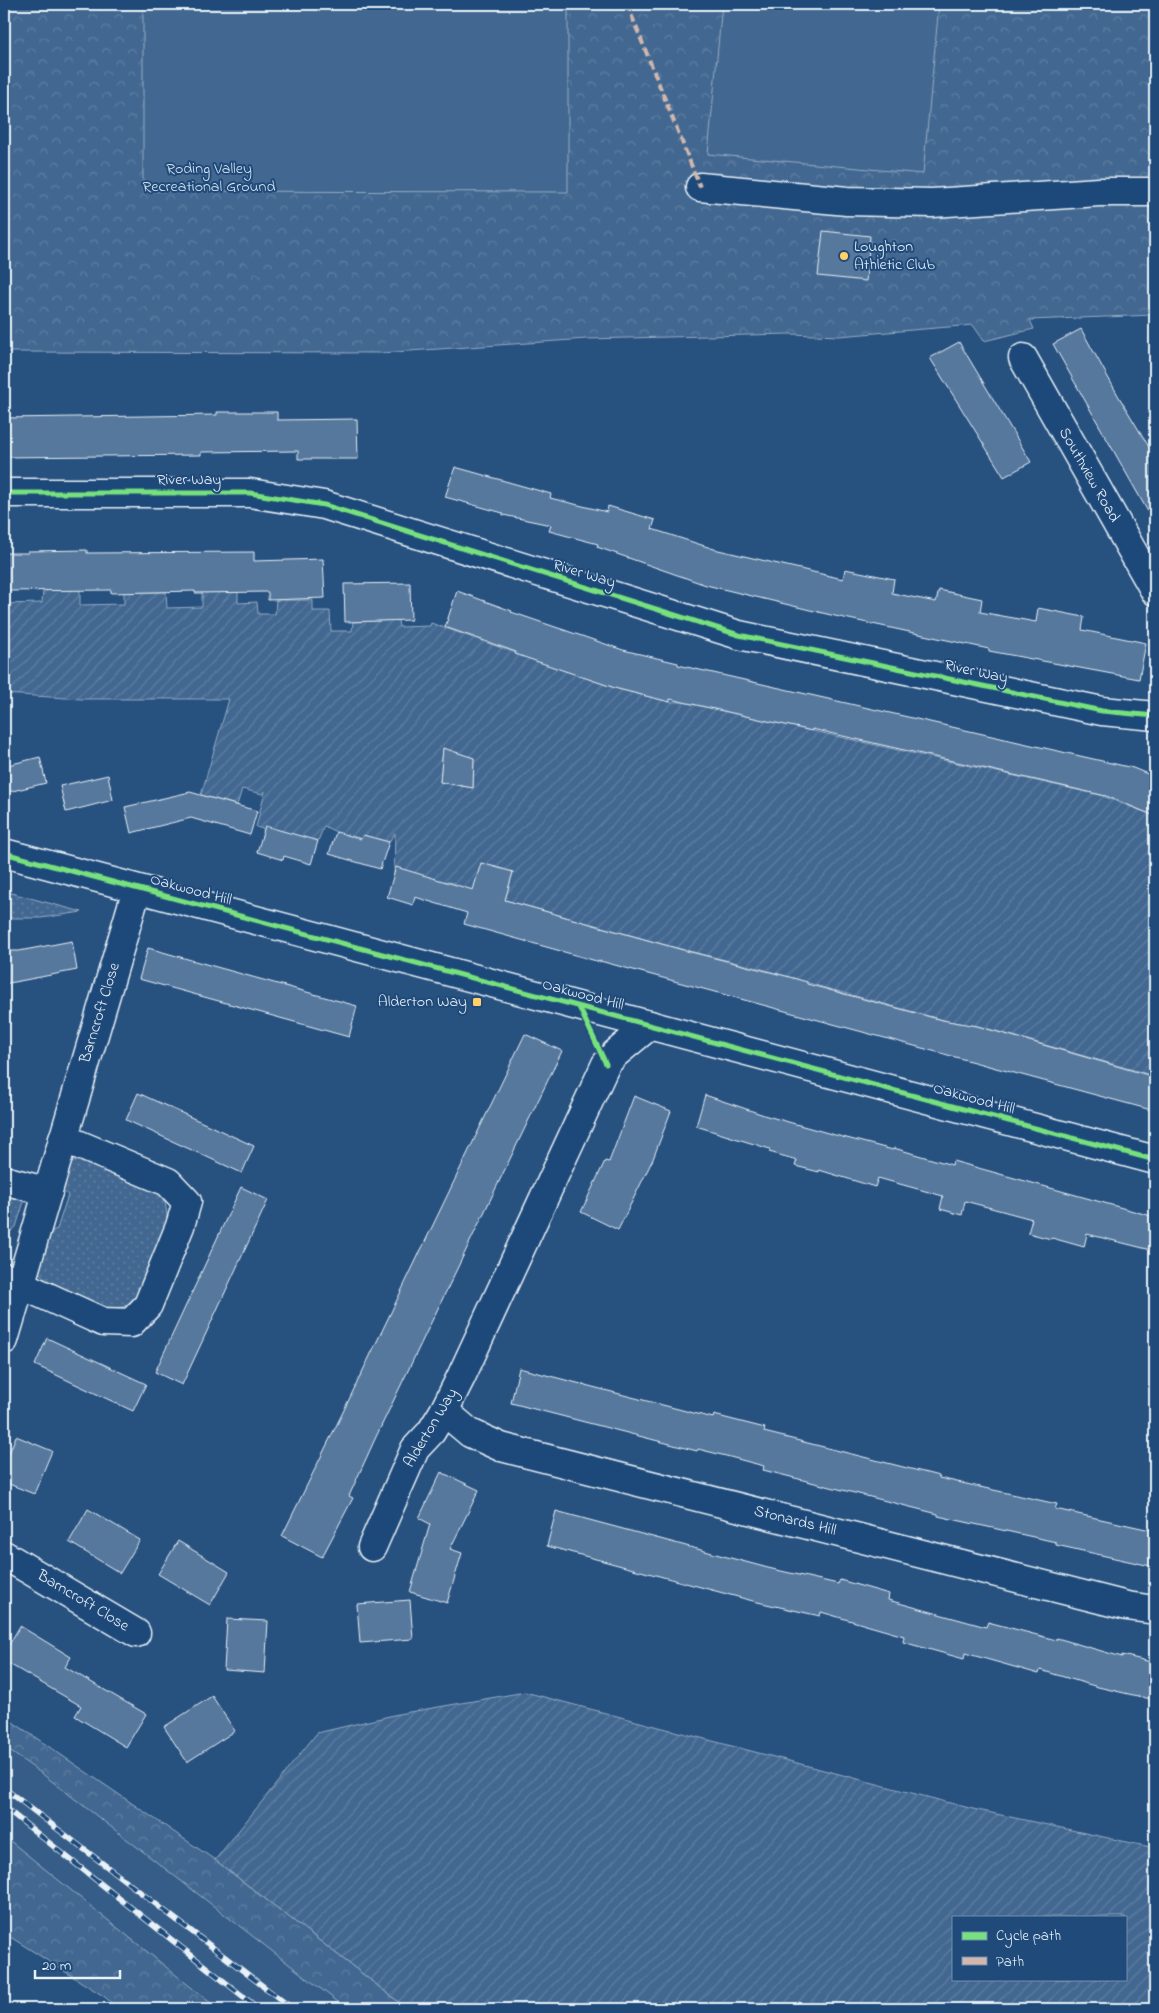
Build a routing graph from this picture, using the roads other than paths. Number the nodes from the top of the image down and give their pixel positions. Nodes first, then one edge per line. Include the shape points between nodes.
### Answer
1 (700, 187) dead end
2 (1155, 192) edge
3 (1022, 358) dead end
4 (4, 494) edge
5 (1155, 591) edge
6 (1155, 716) edge
7 (4, 853) edge
8 (137, 889) junction
9 (650, 1025) junction
10 (63, 1138) junction
11 (1155, 1160) edge
12 (4, 1180) edge
13 (48, 1192) junction
14 (12, 1280) edge
15 (4, 1340) edge
16 (444, 1412) junction
17 (372, 1547) dead end
18 (4, 1555) edge
19 (1155, 1610) edge
20 (136, 1633) dead end

1 - 2 street via 847,201 932,203 1099,192
3 - 5 street, Southview Road
4 - 6 street, River Way via 250,493 324,505 739,635 1102,711
7 - 8 street, Oakwood Hill
8 - 9 street, Oakwood Hill
8 - 10 street, Barncroft Close
9 - 11 street, Oakwood Hill
9 - 16 street, Alderton Way via 606,1064
10 - 13 street, Barncroft Close
10 - 14 street via 168,1182 187,1202 180,1226 148,1305 131,1323 103,1322
12 - 13 street
13 - 14 street, Barncroft Close
14 - 15 street, Barncroft Close
16 - 17 street, Alderton Way via 415,1449
16 - 19 street, Stonards Hill via 470,1433 501,1447 1127,1606
18 - 20 street, Barncroft Close

